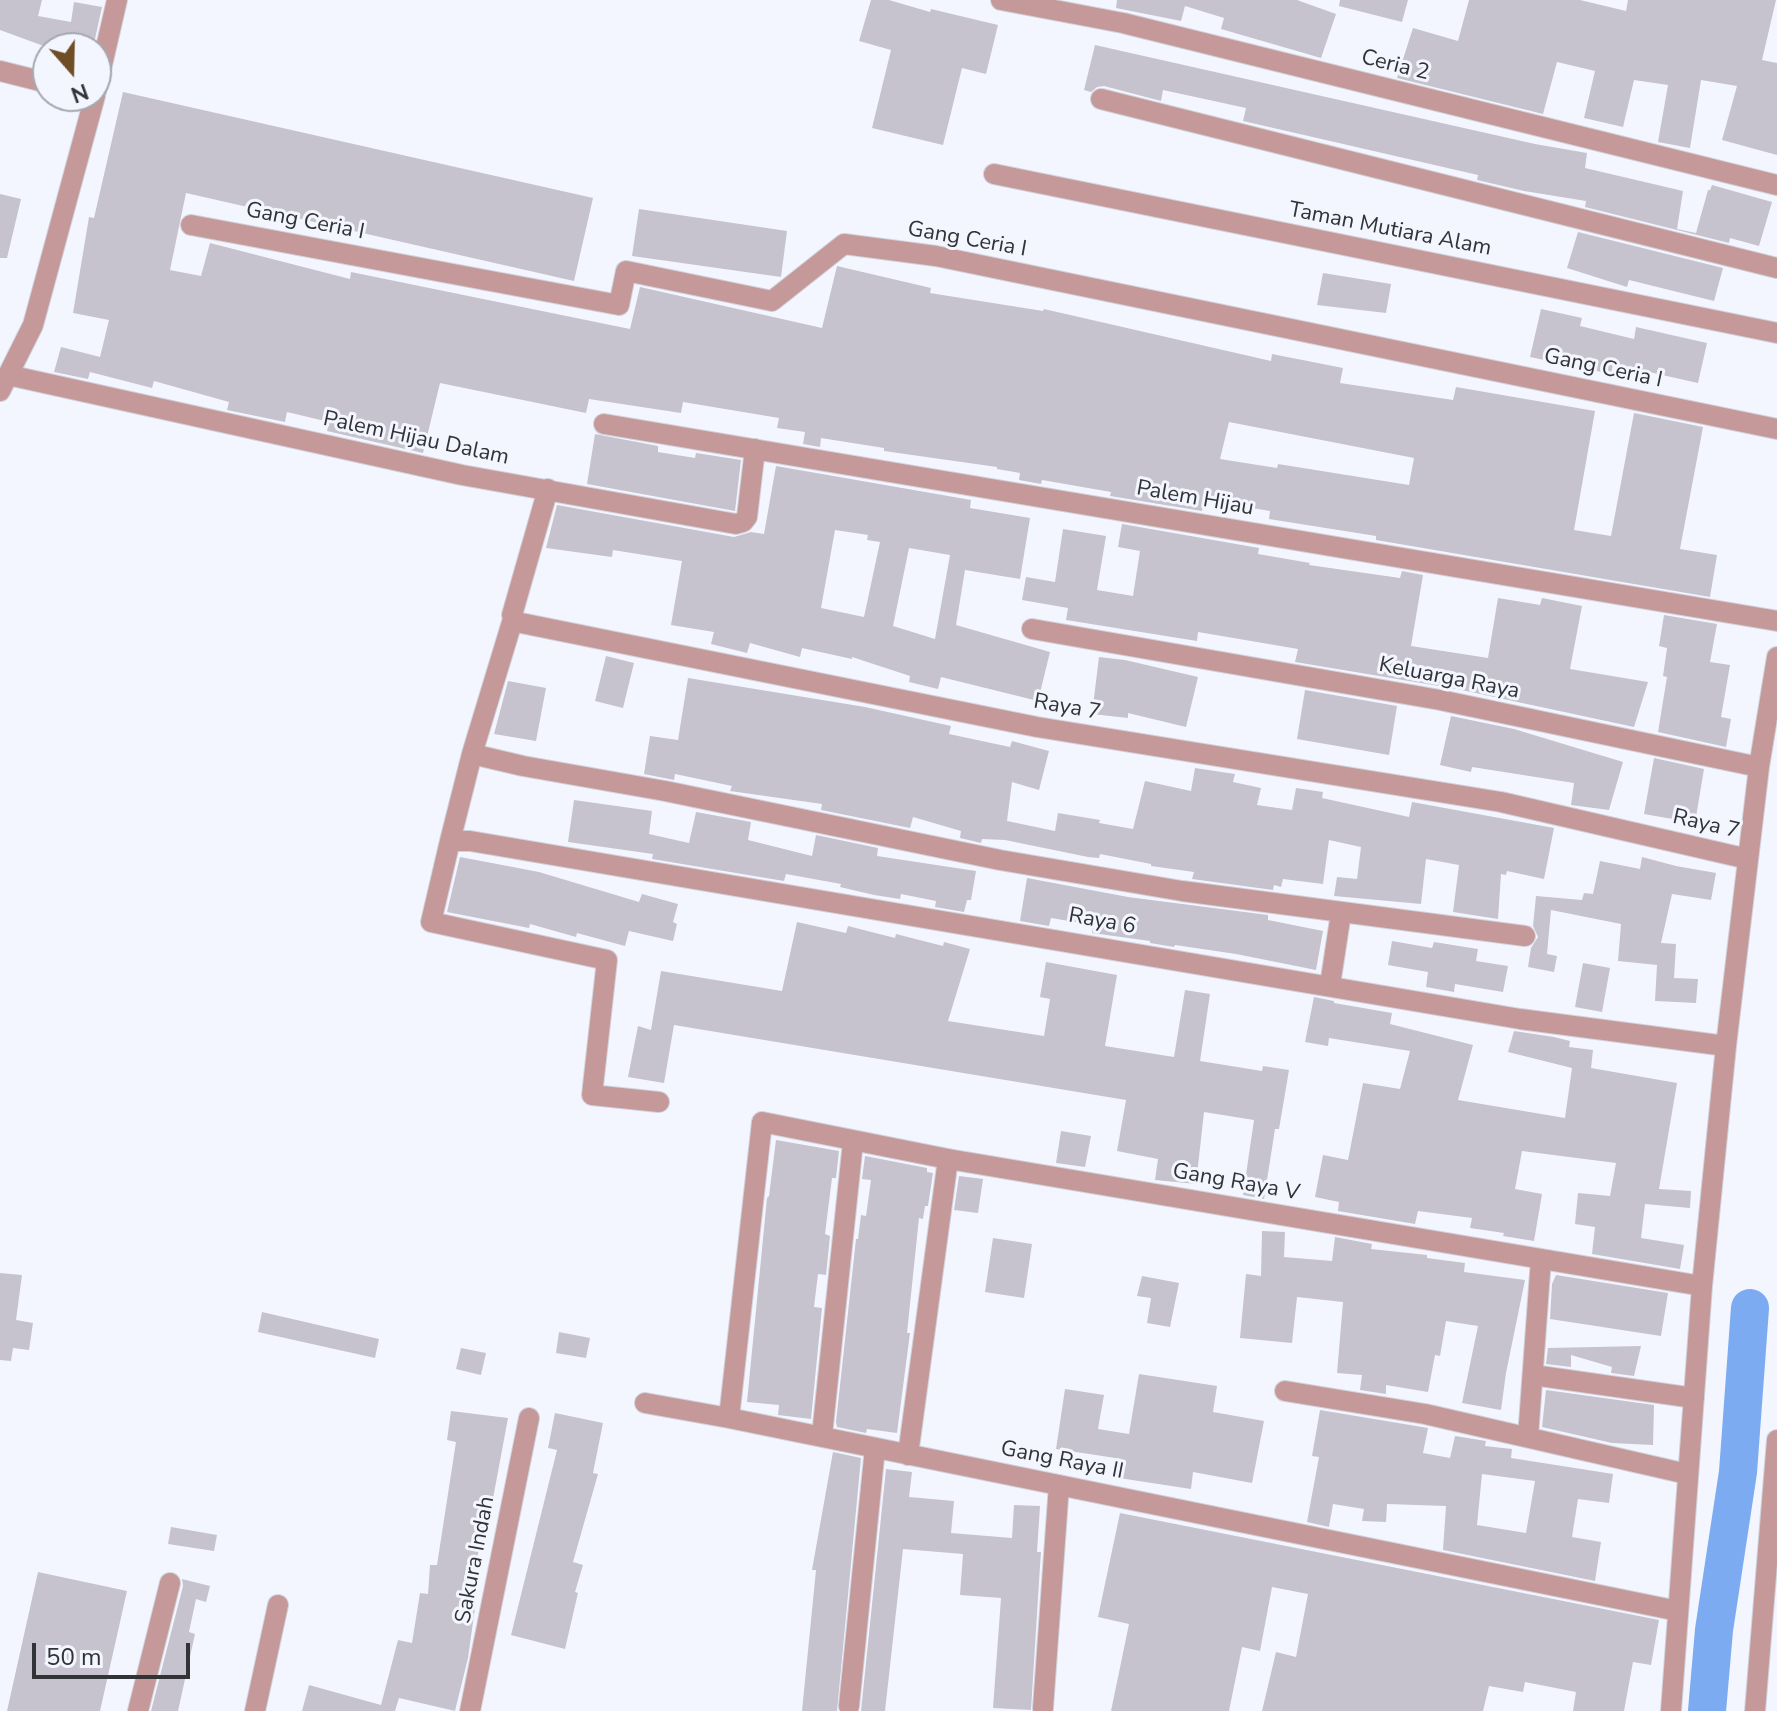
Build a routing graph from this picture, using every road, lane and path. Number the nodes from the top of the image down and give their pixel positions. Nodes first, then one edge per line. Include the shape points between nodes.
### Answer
1 (117, 0) edge
2 (1001, 0) edge
3 (109, 32) edge
4 (0, 71) edge
5 (32, 79) edge
6 (1101, 99) dead end
7 (90, 112) edge
8 (994, 174) dead end
9 (1777, 185) edge
10 (191, 225) dead end
11 (1777, 268) edge
12 (1777, 333) edge
13 (4, 383) edge
14 (604, 424) dead end
15 (1777, 429) edge
16 (755, 449) junction
17 (548, 489) junction
18 (513, 619) junction
19 (1777, 621) edge
20 (1032, 629) dead end
21 (1777, 657) edge
22 (472, 754) junction
23 (1759, 767) junction
24 (460, 841) junction
25 (1748, 859) junction
26 (1341, 913) junction
27 (1525, 936) dead end
28 (1330, 985) junction
29 (1726, 1046) junction
30 (659, 1102) dead end
31 (853, 1142) junction
32 (948, 1159) junction
33 (1541, 1259) junction
34 (1702, 1286) junction
35 (1533, 1375) junction
36 (1285, 1391) dead end
37 (1694, 1398) junction
38 (645, 1403) dead end
39 (529, 1418) dead end
40 (729, 1418) junction
41 (822, 1435) junction
42 (1528, 1437) junction
43 (1777, 1440) edge
44 (875, 1448) junction
45 (908, 1455) junction
46 (1687, 1474) junction
47 (1059, 1485) junction
48 (170, 1583) dead end
49 (278, 1605) dead end
50 (1678, 1611) junction
51 (849, 1706) dead end
52 (1043, 1708) dead end
53 (138, 1711) edge
54 (255, 1711) edge
55 (470, 1711) edge
56 (1671, 1711) edge
57 (1755, 1711) edge

1 - 3 street
2 - 9 street, Ceria 2 via 1138,27
4 - 5 street
6 - 11 street
7 - 13 street via 33,325
8 - 12 street, Taman Mutiara Alam
10 - 15 street, Gang Ceria I via 619,305 626,271 772,301 844,244 936,256
13 - 17 street, Palem Hijau Dalam
14 - 16 street, Palem Hijau
16 - 17 street, Palem Hijau Dalam via 747,517 736,524
16 - 19 street, Palem Hijau
17 - 18 street
18 - 22 street
18 - 25 street, Raya 7 via 1022,724 1501,802
20 - 23 street, Keluarga Raya via 1440,700
21 - 23 street
22 - 24 street
22 - 26 street, Raya 6 via 1000,860
23 - 25 street
24 - 28 street, Raya 6
24 - 30 street via 431,922 607,960 592,1095
25 - 29 street
26 - 27 street, Raya 6
26 - 28 street
28 - 29 street, Raya 6 via 1520,1019
29 - 34 street
31 - 32 street, Gang Raya V
31 - 40 street, Gang Raya V via 762,1122
31 - 41 street
32 - 33 street, Gang Raya V
32 - 45 street
33 - 34 street, Gang Raya V
33 - 35 street
34 - 37 street
35 - 37 street
35 - 42 street
36 - 42 street
37 - 46 street
38 - 40 street, Gang Raya II
39 - 55 street, Sakura Indah
40 - 41 street, Gang Raya II
41 - 44 street, Gang Raya II
42 - 46 street
43 - 57 street
44 - 45 street, Gang Raya II
44 - 51 street
45 - 47 street, Gang Raya II
46 - 50 street
47 - 50 street, Gang Raya II
47 - 52 street
48 - 53 street
49 - 54 street
50 - 56 street

